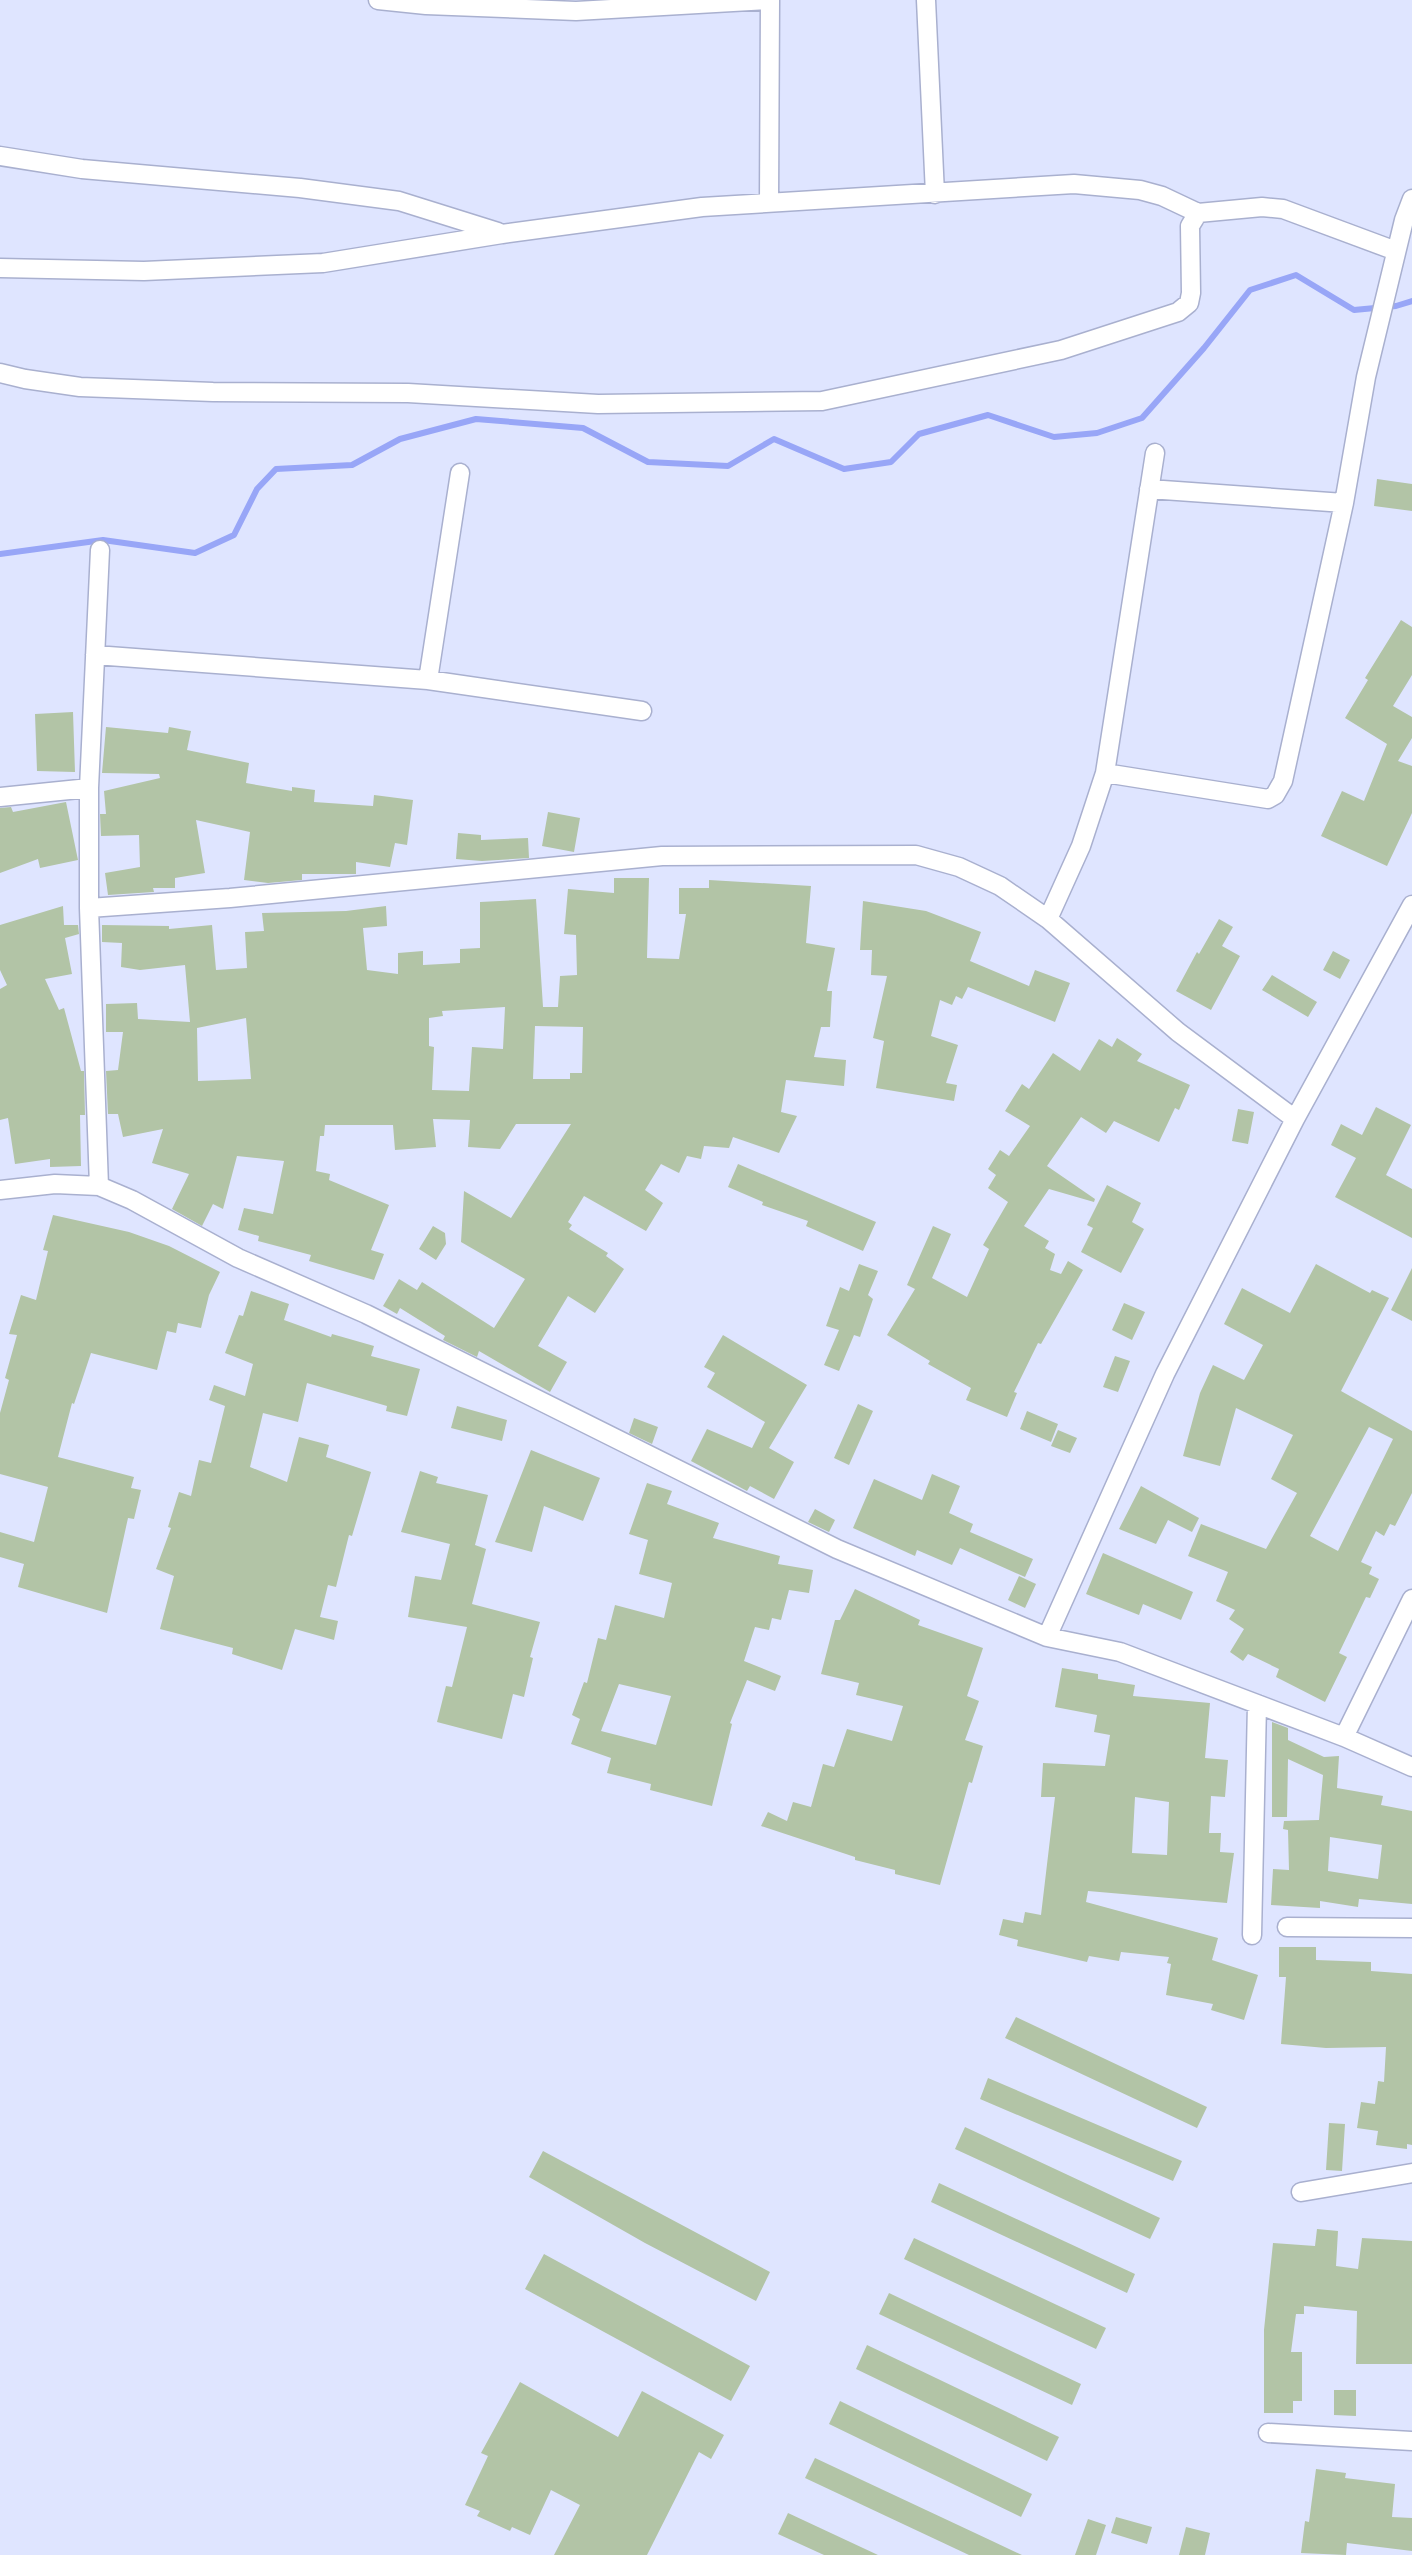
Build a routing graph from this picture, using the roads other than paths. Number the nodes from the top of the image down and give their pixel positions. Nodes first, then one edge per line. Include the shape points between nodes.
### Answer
1 (378, 0) edge
2 (769, 0) edge
3 (926, 0) edge
4 (0, 156) edge
5 (935, 194) junction
6 (1412, 199) edge
7 (769, 203) junction
8 (1198, 213) junction
9 (502, 234) junction
10 (1396, 251) junction
11 (0, 268) edge
12 (0, 373) edge
13 (1155, 453) dead end
14 (460, 473) dead end
15 (1149, 489) junction
16 (1344, 503) junction
17 (100, 550) dead end
18 (95, 656) junction
19 (428, 680) junction
20 (642, 711) dead end
21 (1105, 773) junction
22 (89, 788) junction
23 (0, 797) edge
24 (1412, 905) edge
25 (89, 908) junction
26 (1048, 919) junction
27 (1296, 1119) junction
28 (99, 1186) junction
29 (0, 1190) edge
30 (1412, 1599) edge
31 (1047, 1637) junction
32 (1257, 1704) junction
33 (1344, 1737) junction
34 (1412, 1767) edge
35 (1287, 1927) dead end
36 (1412, 1928) edge
37 (1252, 1935) dead end
38 (1412, 2173) edge
39 (1301, 2192) dead end
40 (1268, 2433) dead end
41 (1412, 2441) edge

1 - 2 street via 576,10
2 - 7 street
3 - 5 street
4 - 9 street via 82,169 399,201
5 - 7 street
5 - 8 street via 1074,184 1140,190
6 - 10 street
7 - 9 street via 702,207
8 - 10 street via 1283,209
8 - 12 street via 1190,226 1189,303 1178,312 1061,350 822,401 598,404 408,393 213,392 80,387
9 - 11 street via 323,263 261,268
10 - 16 street via 1366,376
13 - 15 street
14 - 19 street
15 - 16 street
15 - 21 street
16 - 21 street via 1283,781 1275,795 1268,799
17 - 18 street
18 - 19 street
18 - 22 street
19 - 20 street
21 - 26 street via 1081,846
22 - 23 street
22 - 25 street
24 - 27 street
25 - 26 street via 662,856 916,855 959,867 1000,886
25 - 28 street
26 - 27 street via 1178,1032
27 - 31 street via 1165,1374
28 - 29 street via 55,1184
28 - 31 street via 238,1258 375,1318 784,1525
30 - 33 street
31 - 32 street via 1120,1652
32 - 33 street
32 - 37 street
33 - 34 street
35 - 36 street
38 - 39 street
40 - 41 street

